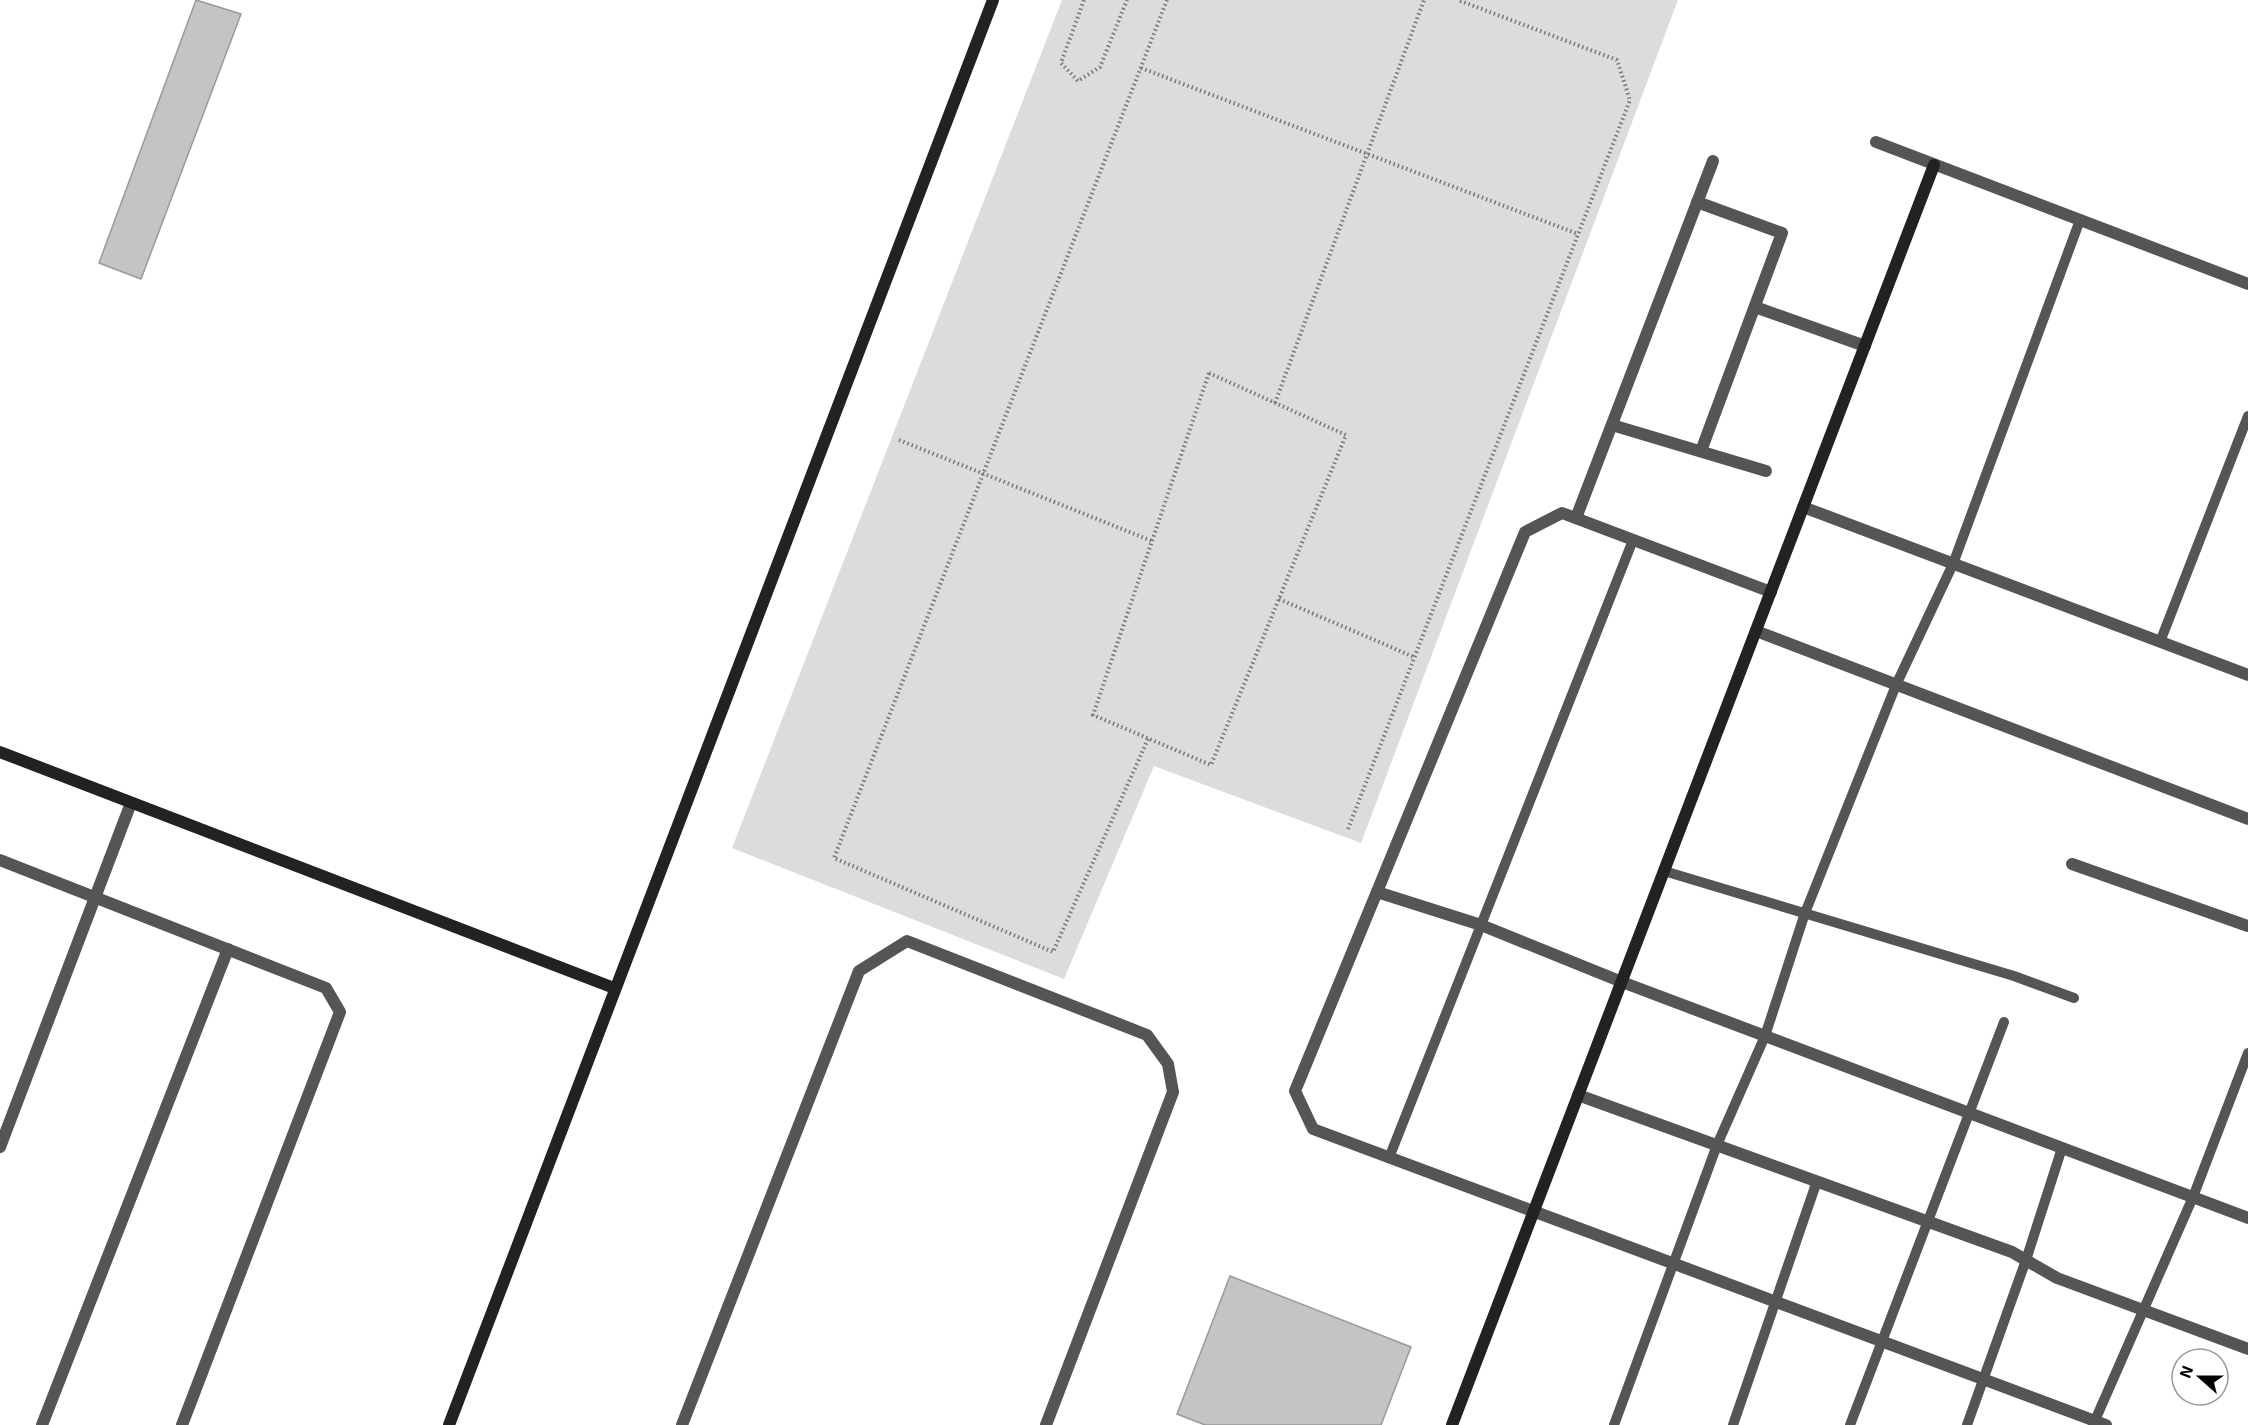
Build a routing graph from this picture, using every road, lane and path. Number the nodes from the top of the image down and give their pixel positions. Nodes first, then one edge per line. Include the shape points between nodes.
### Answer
1 (993, 0) edge
2 (1084, 0) edge
3 (1127, 0) edge
4 (1167, 0) edge
5 (1424, 0) edge
6 (1458, 0) edge
7 (1141, 68) junction
8 (1876, 142) dead end
9 (1367, 154) junction
10 (1713, 161) dead end
11 (1934, 165) junction
12 (1697, 202) junction
13 (2080, 220) junction
14 (1578, 234) junction
15 (2248, 284) edge
16 (1755, 307) junction
17 (1865, 346) junction
18 (1275, 403) junction
19 (2248, 416) edge
20 (1612, 424) junction
21 (899, 440) dead end
22 (1701, 451) junction
23 (1766, 471) dead end
24 (985, 474) junction
25 (1803, 507) junction
26 (1576, 518) junction
27 (1633, 540) junction
28 (1152, 541) junction
29 (1953, 564) junction
30 (1771, 592) junction
31 (1279, 599) junction
32 (1756, 631) junction
33 (2160, 642) junction
34 (1414, 657) junction
35 (2248, 675) edge
36 (1896, 685) junction
37 (1148, 738) junction
38 (0, 753) edge
39 (131, 802) junction
40 (2248, 819) edge
41 (1348, 829) dead end
42 (0, 860) edge
43 (2072, 864) dead end
44 (1664, 871) junction
45 (1377, 892) junction
46 (95, 897) junction
47 (1805, 913) junction
48 (1481, 925) junction
49 (2248, 926) edge
50 (228, 949) junction
51 (1622, 982) junction
52 (614, 988) junction
53 (2074, 998) dead end
54 (2004, 1022) dead end
55 (1765, 1036) junction
56 (2248, 1053) edge
57 (1578, 1095) junction
58 (1968, 1112) junction
59 (1717, 1145) junction
60 (0, 1147) edge
61 (2062, 1148) junction
62 (1389, 1158) junction
63 (1817, 1181) junction
64 (2193, 1197) junction
65 (1533, 1212) junction
66 (2248, 1218) edge
67 (1926, 1221) junction
68 (2026, 1260) junction
69 (1672, 1263) junction
70 (1776, 1302) junction
71 (2144, 1310) junction
72 (1883, 1342) junction
73 (2248, 1348) edge
74 (1984, 1380) junction
75 (2098, 1424) edge
76 (42, 1425) edge
77 (182, 1425) edge
78 (448, 1425) edge
79 (682, 1425) edge
80 (1046, 1425) edge
81 (1452, 1425) edge
82 (1614, 1425) edge
83 (1733, 1425) edge
84 (1850, 1425) edge
85 (1967, 1425) edge

1 - 52 street
2 - 3 path via 1061,63 1078,81 1100,67
4 - 7 path
5 - 9 path
6 - 14 path via 1617,60 1630,100
7 - 9 path
7 - 24 path
8 - 11 street
9 - 14 path
9 - 18 path
10 - 12 street
11 - 13 street
11 - 17 street
12 - 16 street via 1782,233
12 - 20 street
13 - 15 street
13 - 29 lane
14 - 34 path
16 - 17 street
16 - 22 street
17 - 25 street
18 - 28 path via 1209,373
18 - 31 path via 1346,435
19 - 33 lane
20 - 22 street
20 - 26 street
21 - 24 path
22 - 23 street
24 - 28 path
24 - 37 path via 834,858 1053,952
25 - 29 street
25 - 30 street
26 - 27 street
26 - 45 street via 1562,513 1525,532
27 - 30 street
27 - 48 lane
28 - 37 path via 1093,715
29 - 33 street
29 - 36 lane
30 - 32 street
31 - 34 path
31 - 37 path via 1210,765
32 - 36 street
32 - 44 street
33 - 35 street
34 - 41 path
36 - 40 street
36 - 47 lane
38 - 39 street
39 - 46 street
39 - 52 street
42 - 46 street
43 - 49 street
44 - 47 lane
44 - 51 street
45 - 48 street
45 - 62 street via 1295,1090 1313,1129
46 - 50 street
46 - 60 street
47 - 53 lane
47 - 55 lane
48 - 51 street
48 - 62 lane
50 - 76 street
50 - 77 street via 326,988 340,1012
51 - 55 street
51 - 57 street
52 - 78 street
54 - 58 lane
55 - 58 street
55 - 59 lane
56 - 64 lane
57 - 59 street
57 - 65 street
58 - 61 street
58 - 67 lane
59 - 63 street
59 - 69 lane
61 - 64 street
61 - 68 lane
62 - 65 street
63 - 67 street
63 - 70 lane
64 - 66 street
64 - 71 lane
65 - 69 street
65 - 81 street
67 - 68 street
67 - 72 lane
68 - 71 street via 2056,1278
68 - 74 lane
69 - 70 street
69 - 82 lane
70 - 72 street
70 - 83 lane
71 - 73 street
71 - 75 lane
72 - 74 street
72 - 84 lane
74 - 75 street
74 - 85 lane
79 - 80 street via 859,971 907,940 1147,1035 1168,1064 1173,1092

